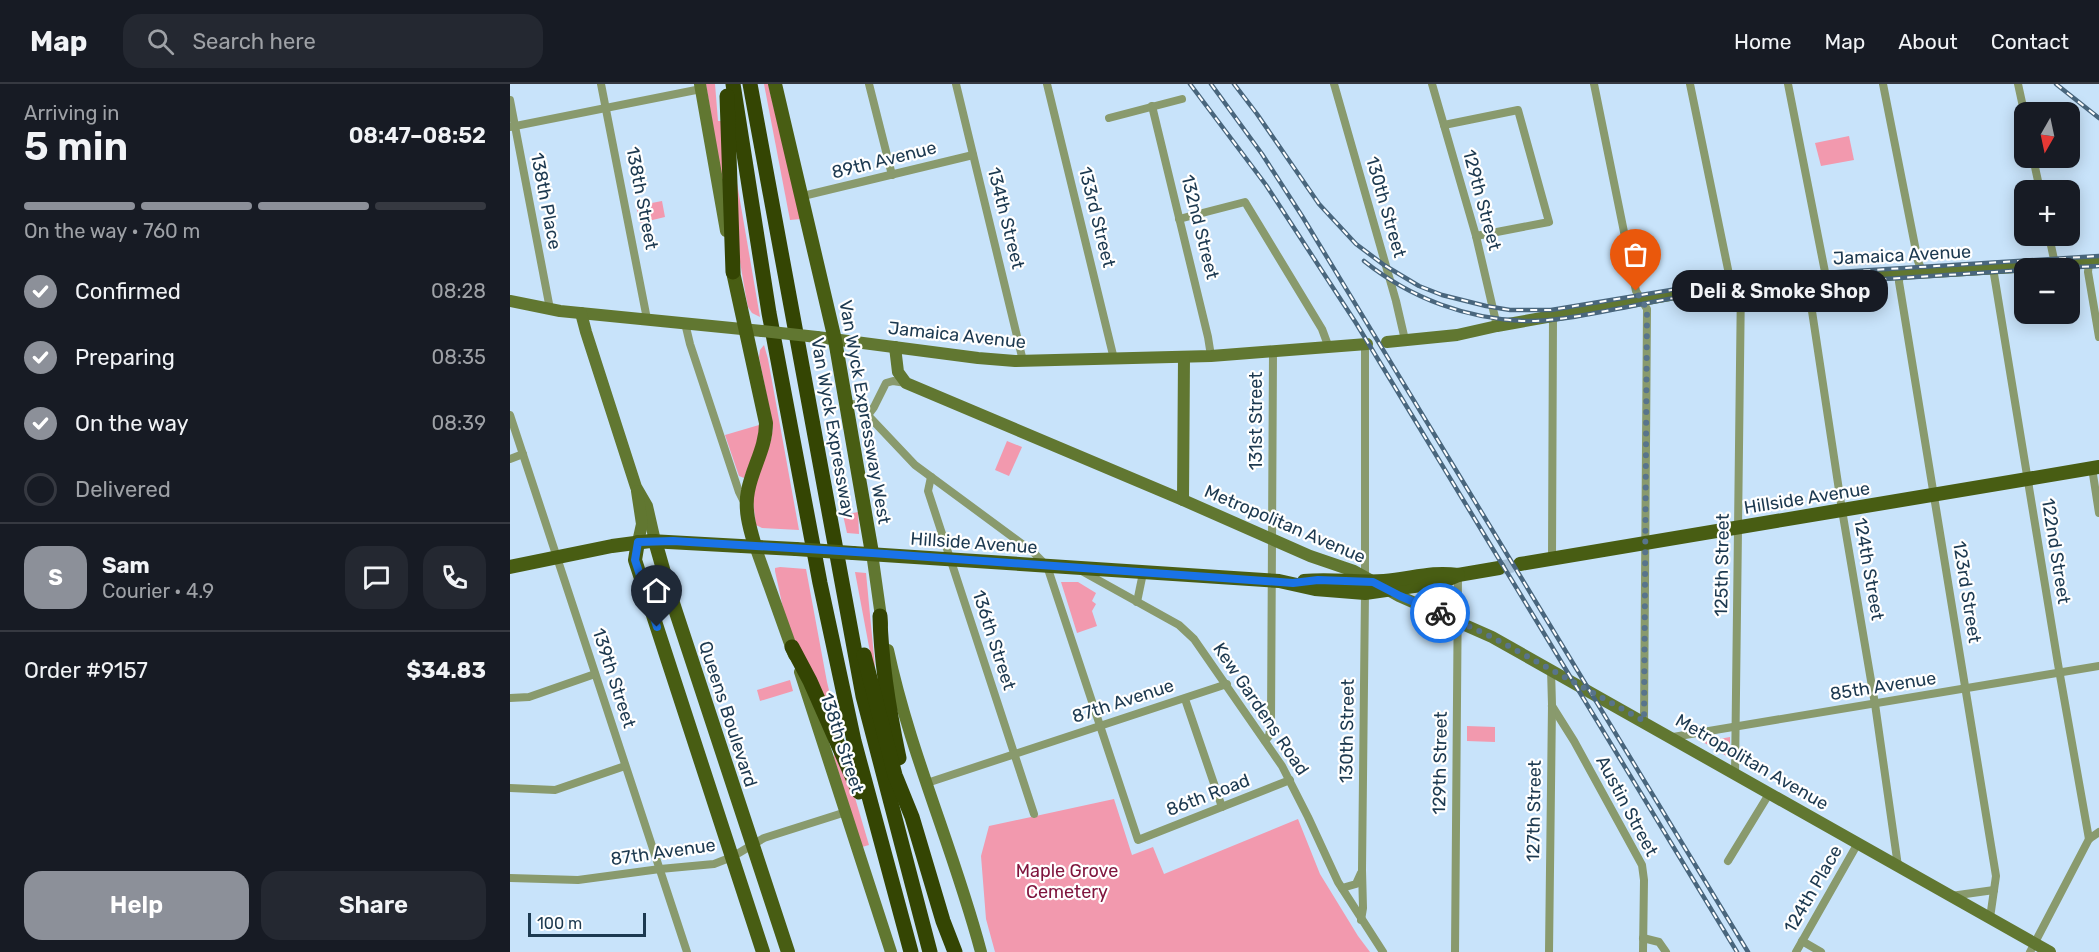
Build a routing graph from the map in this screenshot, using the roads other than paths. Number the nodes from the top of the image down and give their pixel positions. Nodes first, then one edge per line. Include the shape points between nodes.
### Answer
1 (601, 84) edge
2 (727, 84) edge
3 (733, 84) edge
4 (750, 84) edge
5 (775, 84) edge
6 (869, 84) edge
7 (956, 84) edge
8 (1047, 84) edge
9 (1334, 84) edge
10 (1432, 84) edge
11 (1594, 84) edge
12 (1690, 84) edge
13 (1788, 84) edge
14 (1883, 84) edge
15 (2018, 84) edge
16 (701, 86) edge
17 (1182, 99) dead end
18 (510, 100) edge
19 (2022, 102) edge
20 (1152, 106) junction
21 (606, 108) junction
22 (1109, 117) dead end
23 (1444, 125) junction
24 (513, 127) edge
25 (973, 155) junction
26 (892, 175) junction
27 (803, 196) junction
28 (1179, 219) junction
29 (1476, 236) junction
30 (2094, 262) edge
31 (2014, 266) edge
32 (1993, 267) junction
33 (1922, 271) junction
34 (1900, 272) junction
35 (734, 273) junction
36 (1826, 277) junction
37 (1807, 278) junction
38 (1736, 283) junction
39 (1641, 300) junction
40 (510, 302) edge
41 (550, 309) junction
42 (581, 313) junction
43 (1553, 316) junction
44 (647, 319) junction
45 (686, 323) junction
46 (1497, 326) junction
47 (744, 329) junction
48 (2099, 337) edge
49 (836, 340) junction
50 (1405, 340) junction
51 (1387, 342) dead end
52 (1366, 344) joint
53 (895, 347) junction
54 (1329, 348) junction
55 (1273, 353) junction
56 (1184, 357) junction
57 (1211, 357) junction
58 (1114, 359) junction
59 (1023, 360) junction
60 (906, 383) junction
61 (847, 403) junction
62 (510, 415) edge
63 (868, 415) junction
64 (523, 454) junction
65 (510, 459) edge
66 (2095, 467) edge
67 (931, 477) junction
68 (2027, 478) junction
69 (636, 487) junction
70 (1934, 495) junction
71 (1183, 500) junction
72 (747, 507) junction
73 (1842, 510) junction
74 (2099, 513) edge
75 (1739, 527) junction
76 (1272, 539) junction
77 (655, 541) junction
78 (638, 542) junction
79 (1646, 542) junction
80 (756, 546) junction
81 (872, 553) junction
82 (1310, 556) junction
83 (557, 558) junction
84 (1552, 558) junction
85 (950, 559) junction
86 (1521, 564) tunnel mouth
87 (1047, 566) junction
88 (510, 567) edge
89 (1077, 568) junction
90 (1498, 568) tunnel mouth
91 (1143, 573) junction
92 (1458, 575) junction
93 (1271, 580) junction
94 (1331, 580) junction
95 (1293, 583) junction
96 (841, 584) junction
97 (1368, 584) junction
98 (1389, 590) junction
99 (1137, 602) junction
100 (880, 616) junction
101 (1458, 620) junction
102 (792, 647) junction
103 (2099, 666) edge
104 (1551, 669) junction
105 (2059, 673) junction
106 (595, 674) junction
107 (1227, 684) junction
108 (1966, 688) junction
109 (510, 698) edge
110 (1185, 699) junction
111 (1875, 704) junction
112 (1552, 705) junction
113 (1644, 721) junction
114 (1100, 726) junction
115 (1736, 727) junction
116 (1673, 738) junction
117 (1265, 741) junction
118 (1014, 754) junction
119 (625, 766) junction
120 (1735, 775) junction
121 (1290, 780) junction
122 (927, 783) junction
123 (510, 788) edge
124 (1769, 794) junction
125 (1222, 807) junction
126 (846, 812) junction
127 (1034, 814) dead end
128 (912, 816) junction
129 (2099, 832) edge
130 (2089, 839) junction
131 (1858, 843) junction
132 (753, 844) junction
133 (885, 854) junction
134 (732, 857) junction
135 (1728, 861) dead end
136 (1898, 866) junction
137 (660, 869) junction
138 (1362, 870) junction
139 (510, 878) edge
140 (1341, 888) junction
141 (1994, 890) junction
142 (1951, 896) junction
143 (1990, 918) junction
144 (1361, 920) junction
145 (943, 921) junction
146 (1643, 938) junction
147 (1802, 941) junction
148 (2032, 948) edge
149 (759, 951) edge
150 (687, 952) edge
151 (788, 952) edge
152 (891, 952) edge
153 (911, 952) edge
154 (930, 952) edge
155 (950, 952) edge
156 (955, 952) edge
157 (981, 952) edge
158 (1383, 952) edge
159 (1455, 952) edge
160 (1549, 952) edge
161 (1643, 952) edge
162 (1666, 952) edge
163 (1796, 952) edge
164 (1821, 952) edge
165 (2050, 952) edge

1 - 21 street, 138th Street
2 - 35 highway
3 - 133 highway via 769,313 820,583 854,741
4 - 96 highway, Van Wyck Expressway
5 - 27 main road, Van Wyck Expressway West
6 - 26 street
7 - 25 street, 134th Street
8 - 58 street, 133rd Street
9 - 50 street, 130th Street
10 - 23 street, 129th Street
11 - 39 street
12 - 38 street, 125th Street
13 - 36 street
14 - 33 street
15 - 19 street
16 - 21 street
16 - 35 main road
17 - 20 street
18 - 24 street, 138th Place
20 - 22 street
20 - 28 street, 132nd Street
21 - 24 street
21 - 44 street, 138th Street
23 - 29 street, 129th Street
23 - 29 street via 1518,110 1549,222
24 - 41 street, 138th Place
25 - 26 street, 89th Avenue
25 - 59 street, 134th Street
26 - 27 street, 89th Avenue
27 - 49 main road, Van Wyck Expressway West
28 - 54 street via 1245,201 1322,329
28 - 57 street, 132nd Street
29 - 46 street, 129th Street
30 - 48 street via 2088,272
31 - 32 main road, Jamaica Avenue
32 - 33 main road, Jamaica Avenue
32 - 68 street, 122nd Street
33 - 34 main road, Jamaica Avenue
34 - 36 main road, Jamaica Avenue
34 - 70 street, 123rd Street
35 - 47 main road
36 - 37 main road, Jamaica Avenue
37 - 38 main road, Jamaica Avenue
37 - 73 street, 124th Street
38 - 39 main road, Jamaica Avenue
38 - 75 street, 125th Street
39 - 43 main road, Jamaica Avenue
39 - 79 street via 1647,309
40 - 41 main road, Jamaica Avenue
41 - 42 main road, Jamaica Avenue
42 - 44 main road, Jamaica Avenue
42 - 69 main road, Queens Boulevard
43 - 46 main road, Jamaica Avenue
43 - 84 street
44 - 45 main road, Jamaica Avenue
45 - 47 main road, Jamaica Avenue
45 - 72 street
46 - 50 main road, Jamaica Avenue
47 - 49 main road, Jamaica Avenue, bridge
47 - 72 main road via 766,423
49 - 53 main road, Jamaica Avenue
49 - 61 main road, Van Wyck Expressway West
50 - 51 main road, Jamaica Avenue
52 - 54 main road, Jamaica Avenue
52 - 97 street, 130th Street
53 - 59 main road, Jamaica Avenue
53 - 60 main road via 898,372
54 - 55 main road, Jamaica Avenue
55 - 57 main road, Jamaica Avenue
55 - 76 street, 131st Street
56 - 57 main road, Jamaica Avenue
56 - 58 main road, Jamaica Avenue
56 - 71 main road
58 - 59 main road, Jamaica Avenue
60 - 63 street via 886,383
60 - 71 main road, Metropolitan Avenue
61 - 63 street via 857,405
61 - 81 main road, Van Wyck Expressway West
62 - 64 street, 139th Street
63 - 67 street
64 - 65 street
64 - 83 street, 139th Street
66 - 68 main road, Hillside Avenue
66 - 74 street
67 - 85 street, 136th Street via 928,490
67 - 87 street
68 - 70 main road, Hillside Avenue
68 - 105 street, 122nd Street
69 - 77 main road, Queens Boulevard via 647,506
69 - 78 main road, Queens Boulevard via 642,524
70 - 73 main road, Hillside Avenue
70 - 108 street, 123rd Street
71 - 76 main road, Metropolitan Avenue
72 - 80 main road
73 - 75 main road, Hillside Avenue
73 - 111 street, 124th Street
75 - 79 main road, Hillside Avenue
75 - 115 street, 125th Street
76 - 82 main road, Metropolitan Avenue
76 - 93 street, 131st Street
77 - 78 main road, Hillside Avenue
77 - 80 main road, Hillside Avenue
77 - 132 main road, Queens Boulevard
78 - 83 main road, Hillside Avenue
78 - 134 main road, Queens Boulevard via 635,560
79 - 84 main road, Hillside Avenue
79 - 113 street
80 - 81 main road, Hillside Avenue, bridge
80 - 102 main road, 138th Street
81 - 85 main road, Hillside Avenue
81 - 100 main road, Van Wyck Expressway West
82 - 94 main road via 1330,568
82 - 97 main road, Metropolitan Avenue via 1334,564
83 - 88 main road, Hillside Avenue
83 - 106 street, 139th Street
84 - 86 main road, Hillside Avenue
85 - 87 main road, Hillside Avenue
85 - 118 street, 136th Street
87 - 89 main road, Hillside Avenue
87 - 114 street
89 - 91 main road, Hillside Avenue
89 - 99 street, Kew Gardens Road
90 - 92 main road, Hillside Avenue
91 - 93 main road, Hillside Avenue
91 - 99 street
92 - 97 main road, Hillside Avenue via 1440,572
92 - 98 main road, Hillside Avenue via 1442,582
92 - 101 street, 129th Street
93 - 95 main road, Hillside Avenue
93 - 117 street, 131st Street via 1271,724
94 - 95 main road, Hillside Avenue
94 - 97 main road, Hillside Avenue
95 - 97 main road, Hillside Avenue via 1315,589
96 - 128 highway via 865,657 888,753
96 - 154 highway, Van Wyck Expressway via 869,725
97 - 98 main road, Hillside Avenue
97 - 138 street, 130th Street
98 - 101 main road, Metropolitan Avenue
99 - 107 street, Kew Gardens Road via 1187,632
100 - 122 main road, Van Wyck Expressway West via 891,667
100 - 128 highway via 886,689
101 - 104 main road, Metropolitan Avenue
101 - 159 street, 129th Street
102 - 126 main road, 138th Street
102 - 133 highway
103 - 105 street, 85th Avenue
104 - 112 street, 127th Street
104 - 113 main road, Metropolitan Avenue
105 - 108 street, 85th Avenue
105 - 130 street, 122nd Street
106 - 109 street via 529,697
106 - 119 street, 139th Street
107 - 110 street, 87th Avenue
107 - 117 street, Kew Gardens Road
108 - 111 street, 85th Avenue
108 - 141 street, 123rd Street via 1996,876
110 - 114 street, 87th Avenue
110 - 125 street
111 - 115 street, 85th Avenue
111 - 136 street, 124th Street
112 - 146 street, Austin Street via 1641,865
112 - 160 street, 127th Street
113 - 116 main road, Metropolitan Avenue
114 - 118 street, 87th Avenue
114 - 125 street, 86th Road via 1138,840
115 - 116 street, 85th Avenue
115 - 120 street, 125th Street
116 - 120 main road, Metropolitan Avenue
117 - 121 street, Kew Gardens Road
118 - 122 street, 87th Avenue
118 - 127 street, 136th Street
119 - 123 street via 555,790
119 - 137 street, 139th Street
120 - 124 main road, Metropolitan Avenue
121 - 125 street, 86th Road
121 - 140 street, Kew Gardens Road
122 - 157 main road, Van Wyck Expressway West
124 - 131 main road, Metropolitan Avenue
124 - 135 street
126 - 132 street, 87th Avenue
126 - 152 main road, 138th Street
128 - 145 highway
129 - 130 street
130 - 148 street
131 - 136 main road, Metropolitan Avenue
131 - 147 street, 124th Place
132 - 134 street, 87th Avenue
132 - 151 main road, Queens Boulevard
133 - 153 highway
134 - 137 street, 87th Avenue via 714,864
134 - 149 main road, Queens Boulevard
136 - 142 main road, Metropolitan Avenue
137 - 139 street, 87th Avenue via 578,880
137 - 150 street, 139th Street
138 - 140 street via 1356,884
138 - 144 street, 130th Street
140 - 144 street, Kew Gardens Road
141 - 142 street
141 - 143 street, 123rd Street
142 - 143 main road, Metropolitan Avenue
143 - 148 main road, Metropolitan Avenue
144 - 158 street, Kew Gardens Road
145 - 155 highway
145 - 156 highway
146 - 161 street, Austin Street
146 - 162 street via 1659,942
147 - 163 street, 124th Place
147 - 164 street
148 - 165 main road, Metropolitan Avenue

